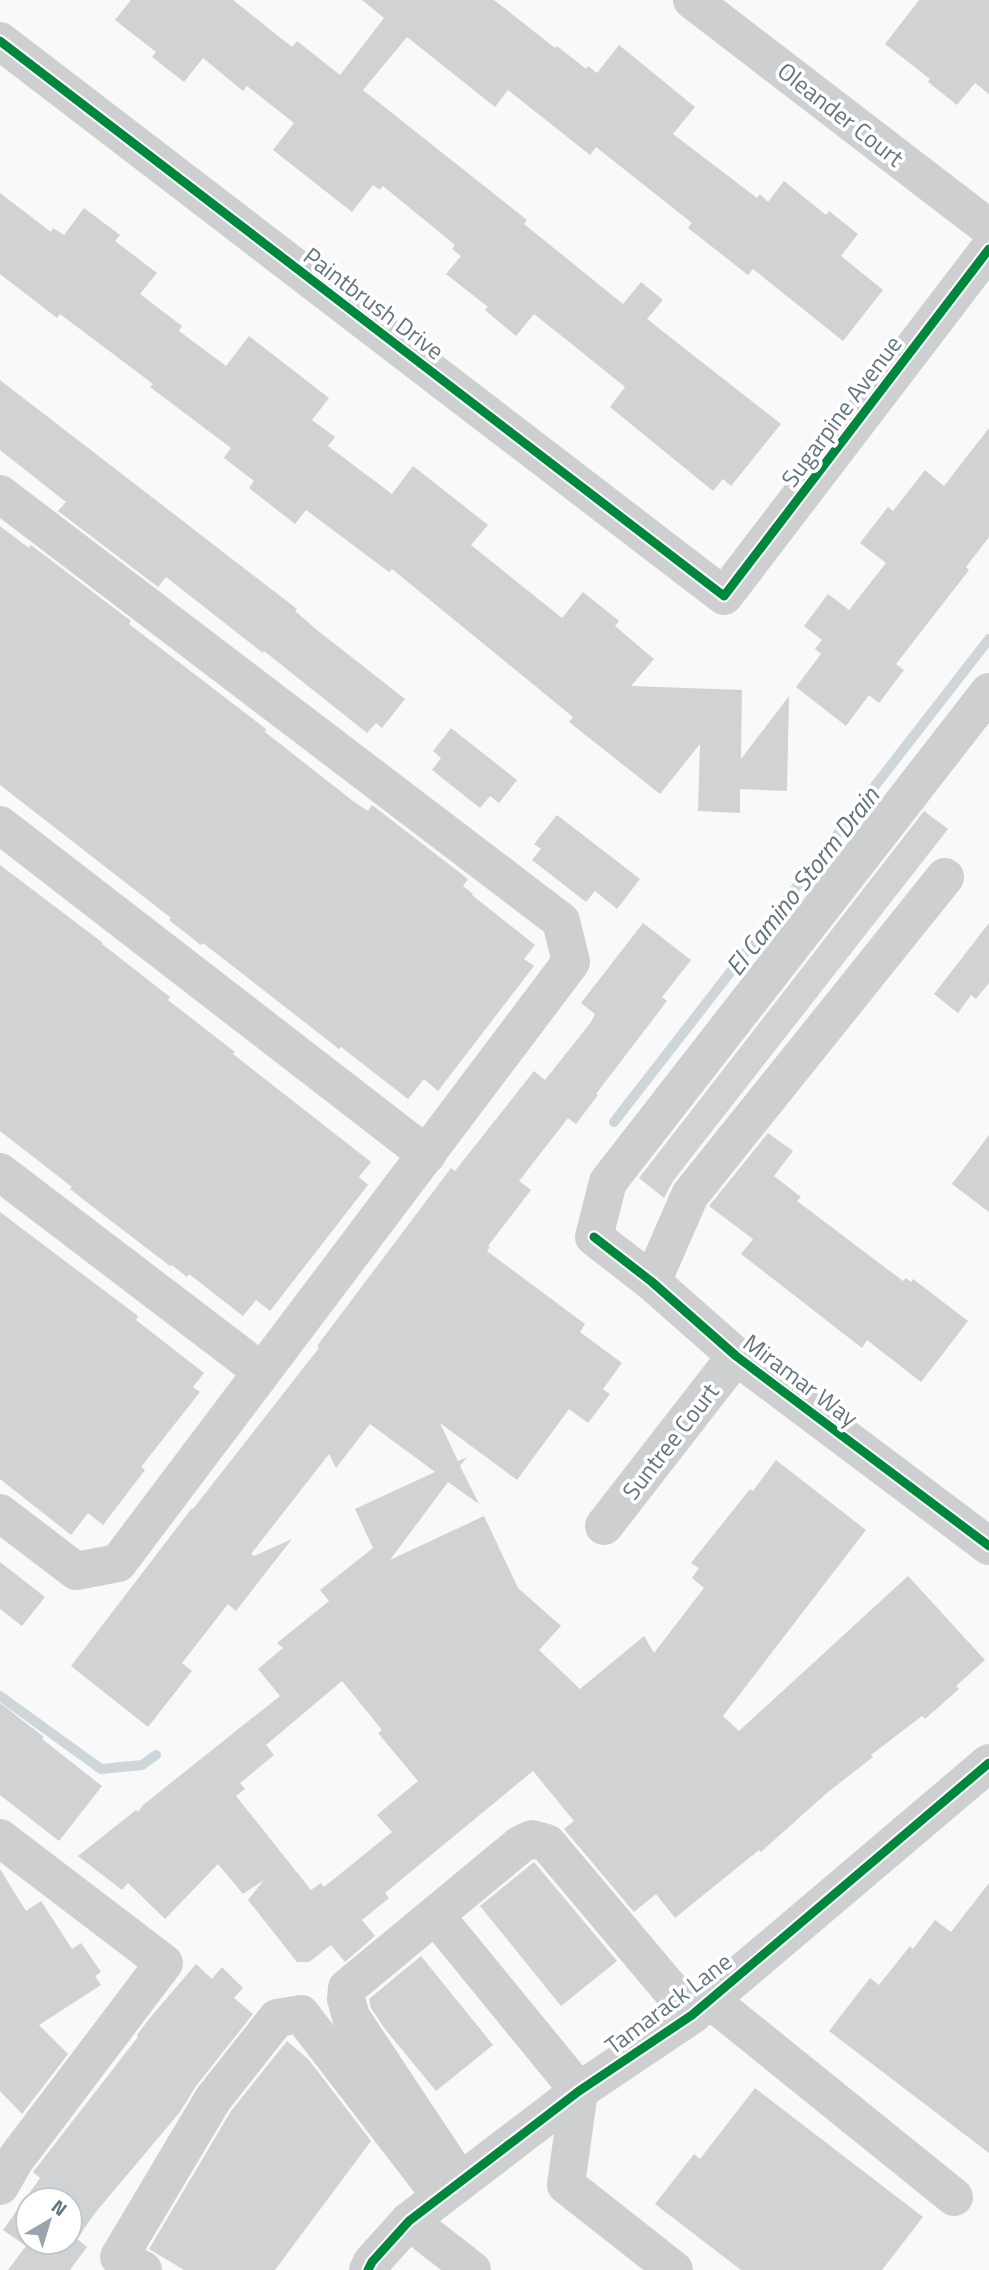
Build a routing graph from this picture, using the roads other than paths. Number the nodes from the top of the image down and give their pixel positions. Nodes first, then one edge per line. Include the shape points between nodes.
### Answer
1 (692, 0) edge
2 (0, 41) edge
3 (989, 228) edge
4 (989, 249) edge
5 (0, 494) edge
6 (724, 596) joint
7 (989, 692) edge
8 (0, 825) edge
9 (945, 877) dead end
10 (427, 1155) junction
11 (0, 1172) edge
12 (652, 1282) junction
13 (736, 1356) junction
14 (261, 1371) junction
15 (0, 1513) edge
16 (604, 1526) dead end
17 (989, 1546) edge
18 (989, 1763) edge
19 (0, 1838) edge
20 (435, 1915) junction
21 (701, 2007) junction
22 (579, 2091) junction
23 (5, 2165) edge
24 (451, 2188) junction
25 (954, 2197) dead end
26 (409, 2221) junction
27 (143, 2270) edge
28 (368, 2270) edge
29 (472, 2270) edge
30 (674, 2270) edge

1 - 3 street, Oleander Court
2 - 6 street, Paintbrush Drive
4 - 6 street, Sugarpine Avenue
5 - 10 street via 561,921 571,962
7 - 12 street, Miramar Way via 608,1182 594,1237
8 - 10 street
9 - 12 street via 690,1195
10 - 14 street
11 - 14 street
12 - 13 street, Miramar Way
13 - 16 street, Suntree Court
13 - 17 street, Miramar Way
14 - 15 street via 118,1563 76,1571
18 - 21 street, Tamarack Lane
19 - 23 street via 164,1963
20 - 21 street via 521,1844 532,1839 547,1843
20 - 22 street
20 - 24 street via 347,1987 346,1999 351,2017
21 - 22 street, Tamarack Lane
21 - 25 street
22 - 24 street, Tamarack Lane
22 - 30 street via 566,2185
24 - 26 street, Tamarack Lane
24 - 27 street via 301,2014 277,2018 213,2099 119,2256
26 - 28 street, Tamarack Lane
26 - 29 street

